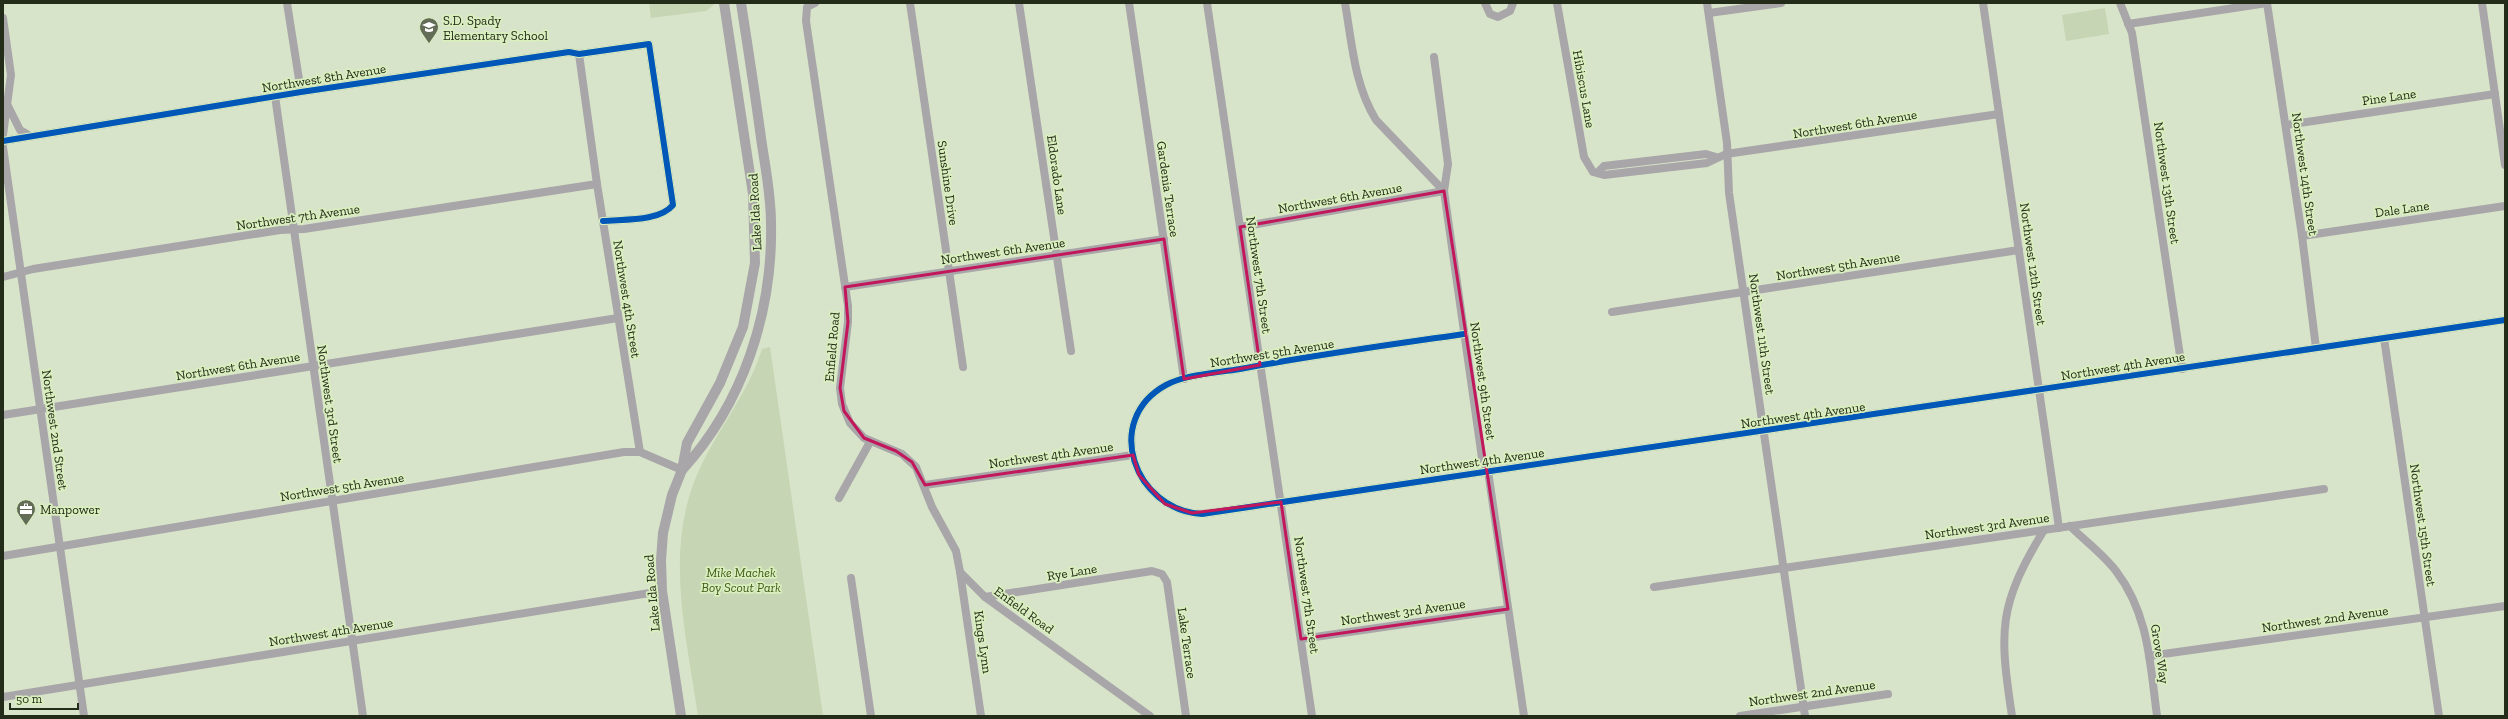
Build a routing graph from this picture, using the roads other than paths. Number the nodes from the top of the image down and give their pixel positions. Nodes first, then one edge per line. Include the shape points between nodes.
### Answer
1 (287, 3) edge
2 (724, 3) edge
3 (741, 3) edge
4 (815, 3) edge
5 (910, 3) edge
6 (1019, 3) edge
7 (1129, 3) edge
8 (1207, 3) edge
9 (1346, 3) edge
10 (1485, 3) edge
11 (1513, 3) edge
12 (1557, 3) edge
13 (1707, 3) edge
14 (1781, 3) edge
15 (1983, 3) edge
16 (2120, 3) edge
17 (2267, 3) edge
18 (2482, 3) edge
19 (1709, 13) junction
20 (726, 16) junction
21 (3, 18) edge
22 (2128, 24) junction
23 (746, 36) junction
24 (579, 54) junction
25 (1434, 57) dead end
26 (301, 92) junction
27 (2495, 94) junction
28 (275, 96) junction
29 (7, 104) junction
30 (1999, 114) junction
31 (2286, 125) junction
32 (3, 135) edge
33 (30, 136) junction
34 (3, 141) edge
35 (3, 147) edge
36 (1726, 154) junction
37 (2505, 165) edge
38 (1598, 172) joint
39 (597, 184) junction
40 (1444, 191) junction
41 (768, 192) junction
42 (753, 194) junction
43 (2505, 206) edge
44 (603, 221) junction
45 (1240, 227) junction
46 (293, 230) junction
47 (2302, 236) junction
48 (1164, 239) junction
49 (2019, 250) junction
50 (1056, 255) junction
51 (949, 270) junction
52 (21, 272) junction
53 (3, 277) edge
54 (845, 287) junction
55 (1744, 292) junction
56 (1612, 312) dead end
57 (618, 318) junction
58 (2505, 320) edge
59 (1464, 334) junction
60 (2384, 338) junction
61 (2316, 348) junction
62 (1071, 351) dead end
63 (1260, 365) junction
64 (313, 366) junction
65 (963, 367) dead end
66 (2182, 369) junction
67 (1184, 379) junction
68 (2039, 390) junction
69 (40, 409) junction
70 (3, 415) edge
71 (1764, 432) junction
72 (870, 442) junction
73 (640, 452) junction
74 (1133, 455) junction
75 (682, 470) junction
76 (1488, 471) junction
77 (925, 485) junction
78 (2324, 489) dead end
79 (839, 498) dead end
80 (332, 500) junction
81 (1281, 502) junction
82 (2070, 526) junction
83 (2059, 528) junction
84 (2044, 530) junction
85 (60, 546) junction
86 (3, 556) edge
87 (1784, 568) junction
88 (960, 572) junction
89 (1162, 574) joint
90 (851, 578) dead end
91 (1654, 587) dead end
92 (662, 591) junction
93 (985, 597) junction
94 (2505, 606) edge
95 (1508, 609) junction
96 (2425, 617) junction
97 (1301, 640) junction
98 (352, 641) junction
99 (2149, 656) junction
100 (80, 685) junction
101 (1888, 694) dead end
102 (3, 697) edge
103 (1804, 707) junction
104 (84, 716) edge
105 (363, 716) edge
106 (681, 716) edge
107 (871, 716) edge
108 (981, 716) edge
109 (1150, 716) edge
110 (1186, 716) edge
111 (1312, 716) edge
112 (1524, 716) edge
113 (1740, 716) edge
114 (1805, 716) edge
115 (2012, 716) edge
116 (2157, 716) edge
117 (2439, 716) edge

1 - 26 street
2 - 20 street, Lake Ida Road
3 - 23 street, Lake Ida Road
4 - 54 street, Enfield Road via 807,7 806,21
5 - 51 street, Sunshine Drive
6 - 50 street, Eldorado Lane
7 - 48 street, Gardenia Terrace
8 - 45 street, Northwest 7th Street
9 - 40 street via 1358,84 1367,106 1376,120
10 - 11 street via 1490,14 1498,17 1510,11
12 - 38 street, Hibiscus Lane via 1584,157 1593,172
13 - 19 street, Northwest 11th Street
14 - 19 street
15 - 30 street, Northwest 12th Street
16 - 22 street, Northwest 13th Street
17 - 22 street
17 - 31 street, Northwest 14th Street
18 - 27 street
19 - 36 street, Northwest 11th Street via 1727,143
20 - 23 street
20 - 42 street, Lake Ida Road
21 - 29 street via 11,75
22 - 66 street, Northwest 13th Street via 2132,33
23 - 41 street, Lake Ida Road
24 - 26 street, Northwest 8th Avenue via 568,52
24 - 39 street, Northwest 4th Street
24 - 44 street, Northwest 8th Avenue via 649,44 673,205 658,215
25 - 40 street, Northwest 9th Street via 1448,164
26 - 28 street, Northwest 8th Avenue
27 - 31 street, Pine Lane
27 - 37 street
28 - 33 street, Northwest 8th Avenue
28 - 46 street, Northwest 3rd Street
29 - 32 street
29 - 33 street via 20,130
30 - 36 street, Northwest 6th Avenue
30 - 49 street, Northwest 12th Street
31 - 47 street, Northwest 14th Street
33 - 34 street, Northwest 8th Avenue
35 - 52 street, Northwest 2nd Street
36 - 38 street, Northwest 6th Avenue via 1707,163 1604,175
36 - 55 street, Northwest 11th Street via 1729,193
39 - 44 street, Northwest 4th Street
39 - 46 street, Northwest 7th Avenue
40 - 45 street, Northwest 6th Avenue
40 - 59 street, Northwest 9th Street
41 - 42 street
41 - 75 street, Lake Ida Road via 771,221 770,264 764,307 752,353 725,409 700,450
42 - 75 street, Lake Ida Road via 755,263 743,327 720,383 687,443
43 - 47 street, Dale Lane
44 - 57 street, Northwest 4th Street
45 - 63 street, Northwest 7th Street
46 - 52 street, Northwest 7th Avenue
46 - 64 street, Northwest 3rd Street
47 - 61 street, Northwest 14th Street
48 - 50 street, Northwest 6th Avenue
48 - 67 street, Gardenia Terrace
49 - 55 street, Northwest 5th Avenue
49 - 68 street, Northwest 12th Street
50 - 51 street, Northwest 6th Avenue
50 - 62 street, Eldorado Lane
51 - 54 street, Northwest 6th Avenue
51 - 65 street, Sunshine Drive
52 - 53 street, Northwest 7th Avenue
52 - 69 street, Northwest 2nd Street
54 - 72 street, Enfield Road via 848,322 840,371 842,404 850,423
55 - 56 street, Northwest 5th Avenue
55 - 71 street, Northwest 11th Street
57 - 64 street, Northwest 6th Avenue
57 - 73 street, Northwest 4th Street
58 - 60 street, Northwest 4th Avenue
59 - 63 street, Northwest 5th Avenue
59 - 76 street, Northwest 9th Street via 1482,458
60 - 61 street, Northwest 4th Avenue
60 - 96 street, Northwest 15th Street
61 - 66 street, Northwest 4th Avenue
63 - 67 street, Northwest 5th Avenue
63 - 81 street, Northwest 7th Street
64 - 69 street, Northwest 6th Avenue
64 - 80 street, Northwest 3rd Street
66 - 68 street, Northwest 4th Avenue
67 - 74 street, Northwest 5th Avenue via 1166,385 1144,404 1132,432
68 - 71 street, Northwest 4th Avenue
68 - 83 street, Northwest 12th Street
69 - 70 street, Northwest 6th Avenue
69 - 85 street, Northwest 2nd Street
71 - 76 street, Northwest 4th Avenue
71 - 87 street, Northwest 11th Street
72 - 77 street, Enfield Road via 907,458 916,467
72 - 79 street
73 - 75 street, Northwest 5th Avenue
73 - 80 street, Northwest 5th Avenue via 624,452
74 - 77 street, Northwest 4th Avenue
74 - 81 street, Northwest 4th Avenue via 1139,475 1151,492 1165,504 1180,510 1202,514
75 - 92 street, Lake Ida Road via 672,495 663,533 660,560
76 - 81 street, Northwest 4th Avenue
76 - 95 street, Northwest 9th Street
77 - 88 street, Enfield Road via 932,507 956,551
78 - 82 street, Northwest 3rd Avenue
80 - 85 street, Northwest 5th Avenue
80 - 98 street, Northwest 3rd Street
81 - 97 street, Northwest 7th Street
82 - 83 street, Northwest 3rd Avenue
82 - 99 street, Grove Way via 2107,560 2128,587 2142,618
83 - 84 street, Northwest 3rd Avenue
84 - 87 street, Northwest 3rd Avenue
84 - 115 street via 2020,573 2005,618 2003,659
85 - 86 street, Northwest 5th Avenue
85 - 100 street, Northwest 2nd Street
87 - 91 street, Northwest 3rd Avenue
87 - 103 street, Northwest 11th Street
88 - 93 street, Enfield Road
88 - 108 street, Kings Lynn
89 - 93 street, Rye Lane via 1152,571
89 - 110 street, Lake Terrace via 1167,582
90 - 107 street
92 - 98 street, Northwest 4th Avenue
92 - 106 street, Lake Ida Road
93 - 109 street, Enfield Road
94 - 96 street, Northwest 2nd Avenue
95 - 97 street, Northwest 3rd Avenue
95 - 112 street, Northwest 9th Street
96 - 99 street, Northwest 2nd Avenue
96 - 117 street, Northwest 15th Street
97 - 111 street, Northwest 7th Street
98 - 100 street, Northwest 4th Avenue
98 - 105 street, Northwest 3rd Street
99 - 116 street, Grove Way
100 - 102 street, Northwest 4th Avenue
100 - 104 street, Northwest 2nd Street
101 - 103 street, Northwest 2nd Avenue
103 - 113 street, Northwest 2nd Avenue
103 - 114 street, Northwest 11th Street

